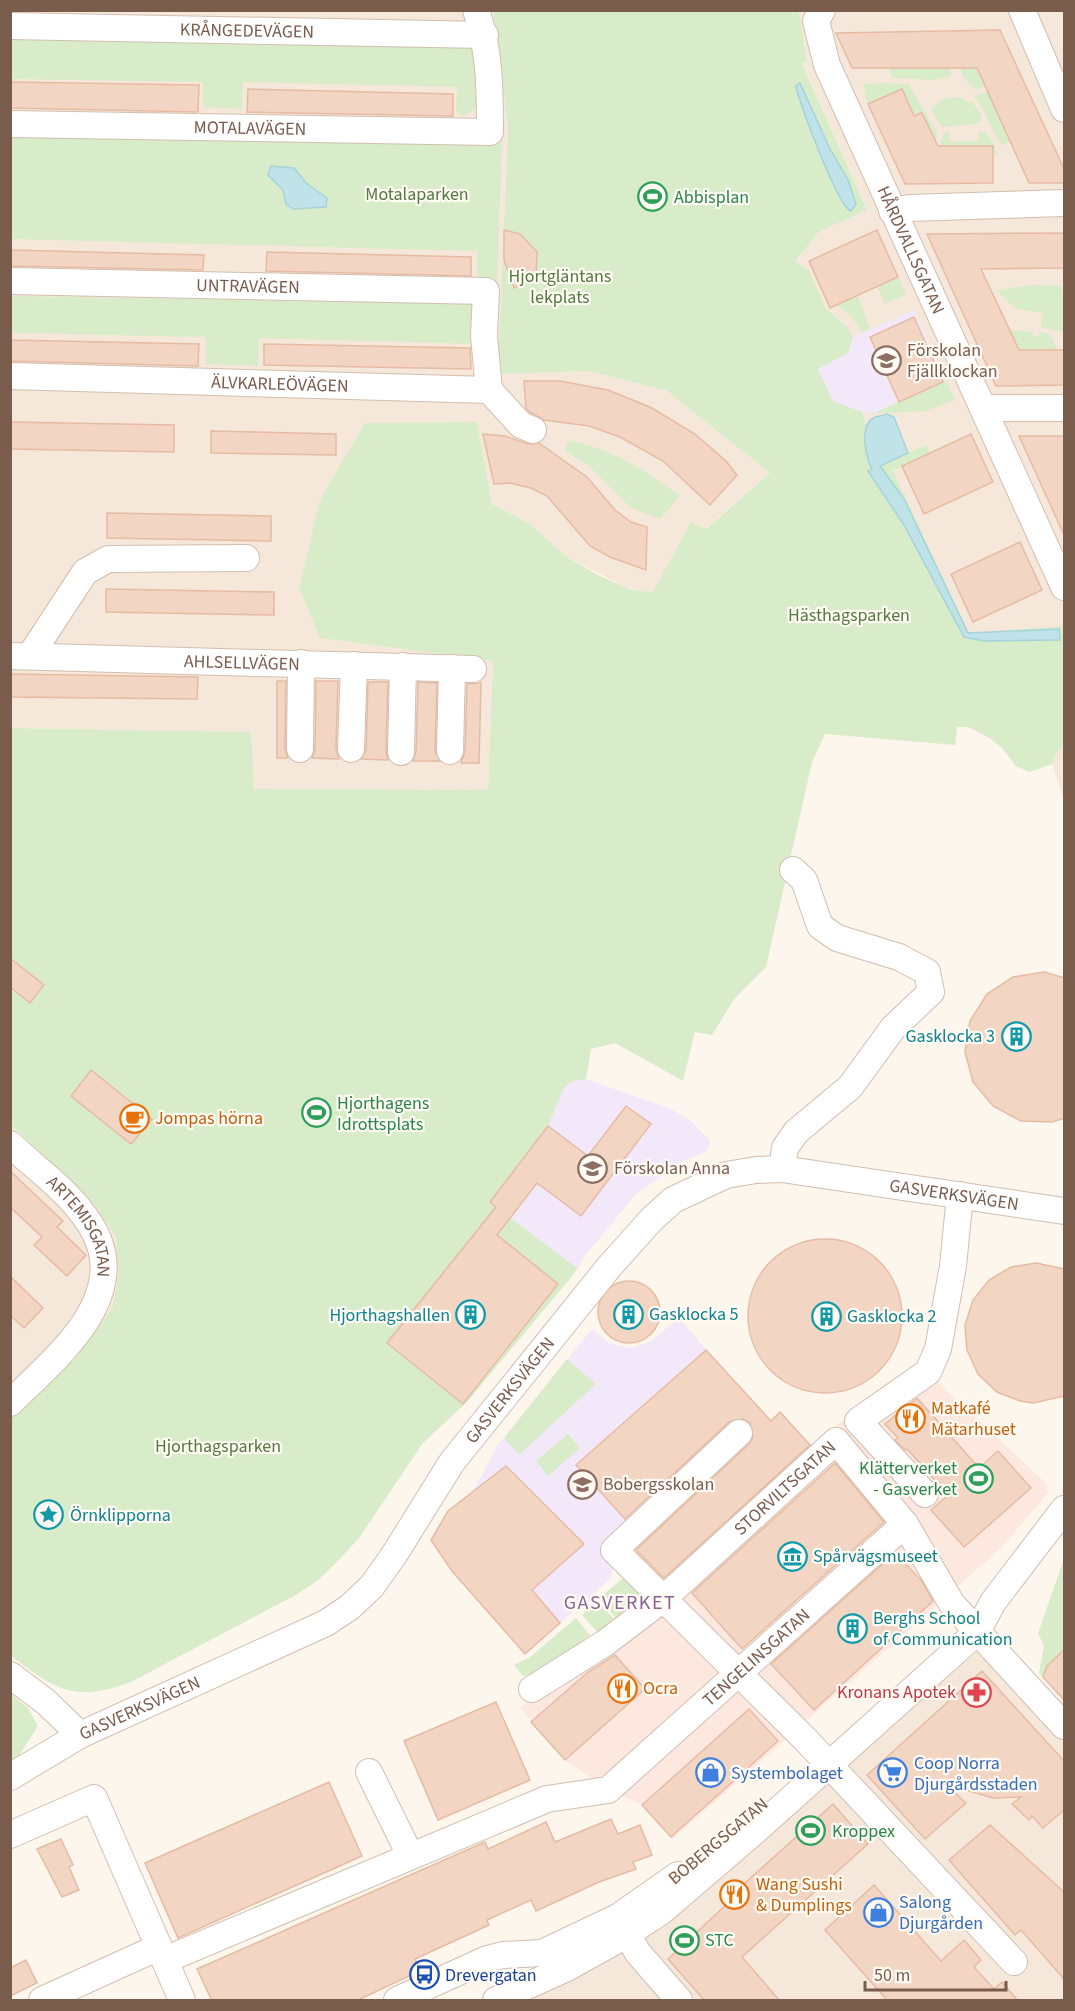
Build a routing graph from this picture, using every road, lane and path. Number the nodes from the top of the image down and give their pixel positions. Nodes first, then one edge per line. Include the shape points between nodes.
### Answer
1 (477, 10) edge
2 (822, 10) edge
3 (1023, 10) edge
4 (10, 26) edge
5 (485, 35) junction
6 (1065, 109) edge
7 (10, 124) edge
8 (1065, 203) edge
9 (892, 211) junction
10 (10, 281) edge
11 (10, 376) edge
12 (489, 390) junction
13 (983, 408) junction
14 (1065, 408) edge
15 (533, 430) dead end
16 (246, 558) dead end
17 (1065, 587) edge
18 (20, 656) edge
19 (301, 663) junction
20 (354, 665) junction
21 (403, 666) junction
22 (300, 749) dead end
23 (351, 749) dead end
24 (450, 751) dead end
25 (401, 752) dead end
26 (793, 870) dead end
27 (10, 1144) edge
28 (782, 1169) junction
29 (960, 1195) junction
30 (1065, 1211) edge
31 (10, 1403) edge
32 (740, 1434) dead end
33 (925, 1494) dead end
34 (1065, 1509) edge
35 (905, 1524) junction
36 (663, 1599) junction
37 (972, 1626) junction
38 (740, 1674) junction
39 (10, 1675) edge
40 (532, 1689) dead end
41 (1065, 1726) edge
42 (80, 1735) junction
43 (823, 1760) junction
44 (369, 1772) dead end
45 (10, 1777) edge
46 (10, 1835) edge
47 (410, 1854) junction
48 (623, 1925) junction
49 (162, 1953) junction
50 (1014, 1962) dead end
51 (42, 2001) edge
52 (182, 2001) edge
53 (397, 2001) edge
54 (496, 2001) edge
55 (679, 2001) edge

1 - 5 street
2 - 9 street, HÅRDVALLSGATAN via 816,21 826,65
3 - 6 street
4 - 5 street, KRÅNGEDEVÄGEN
5 - 7 street, MOTALAVÄGEN via 490,132
8 - 9 street
9 - 13 street, HÅRDVALLSGATAN
10 - 12 street, UNTRAVÄGEN via 486,291 484,336
11 - 12 street, ÄLVKARLEÖVÄGEN
12 - 15 street via 521,425
13 - 14 street
13 - 17 street, HÅRDVALLSGATAN
16 - 18 street via 108,559 85,572
18 - 19 street, AHLSELLVÄGEN
19 - 20 street, AHLSELLVÄGEN
19 - 22 street
20 - 21 street, AHLSELLVÄGEN
20 - 23 street
21 - 24 street, AHLSELLVÄGEN via 463,668
21 - 25 street
26 - 28 street via 804,880 820,926 837,938 899,957 927,972 931,992 893,1028 850,1087 796,1132 785,1148
27 - 31 street, ARTEMISGATAN via 84,1214 102,1247 106,1267 103,1286 86,1324
28 - 29 street, GASVERKSVÄGEN
28 - 42 street, GASVERKSVÄGEN via 726,1175 673,1200 651,1219 452,1462 394,1555 372,1586 350,1607 326,1623
29 - 30 street, GASVERKSVÄGEN
29 - 33 street via 953,1266 938,1349 928,1372 858,1421
32 - 36 street via 614,1550
34 - 37 street, BOBERGSGATAN
35 - 36 street, STORVILTSGATAN via 836,1441
35 - 37 street, STORVILTSGATAN via 952,1604
35 - 38 street, TENGELINSGATAN
36 - 38 street
36 - 40 street via 605,1643
37 - 41 street, STORVILTSGATAN
37 - 43 street, BOBERGSGATAN
38 - 43 street
38 - 47 street, TENGELINSGATAN via 608,1790 554,1796
39 - 42 street
42 - 45 street, GASVERKSVÄGEN
43 - 48 street, BOBERGSGATAN via 662,1911
43 - 50 street
44 - 47 street
46 - 49 street via 94,1798
47 - 49 street
48 - 53 street, BOBERGSGATAN via 542,1953 487,1959
48 - 54 street, BOBERGSGATAN via 567,1968
48 - 55 street via 638,1953
49 - 51 street
49 - 52 street

